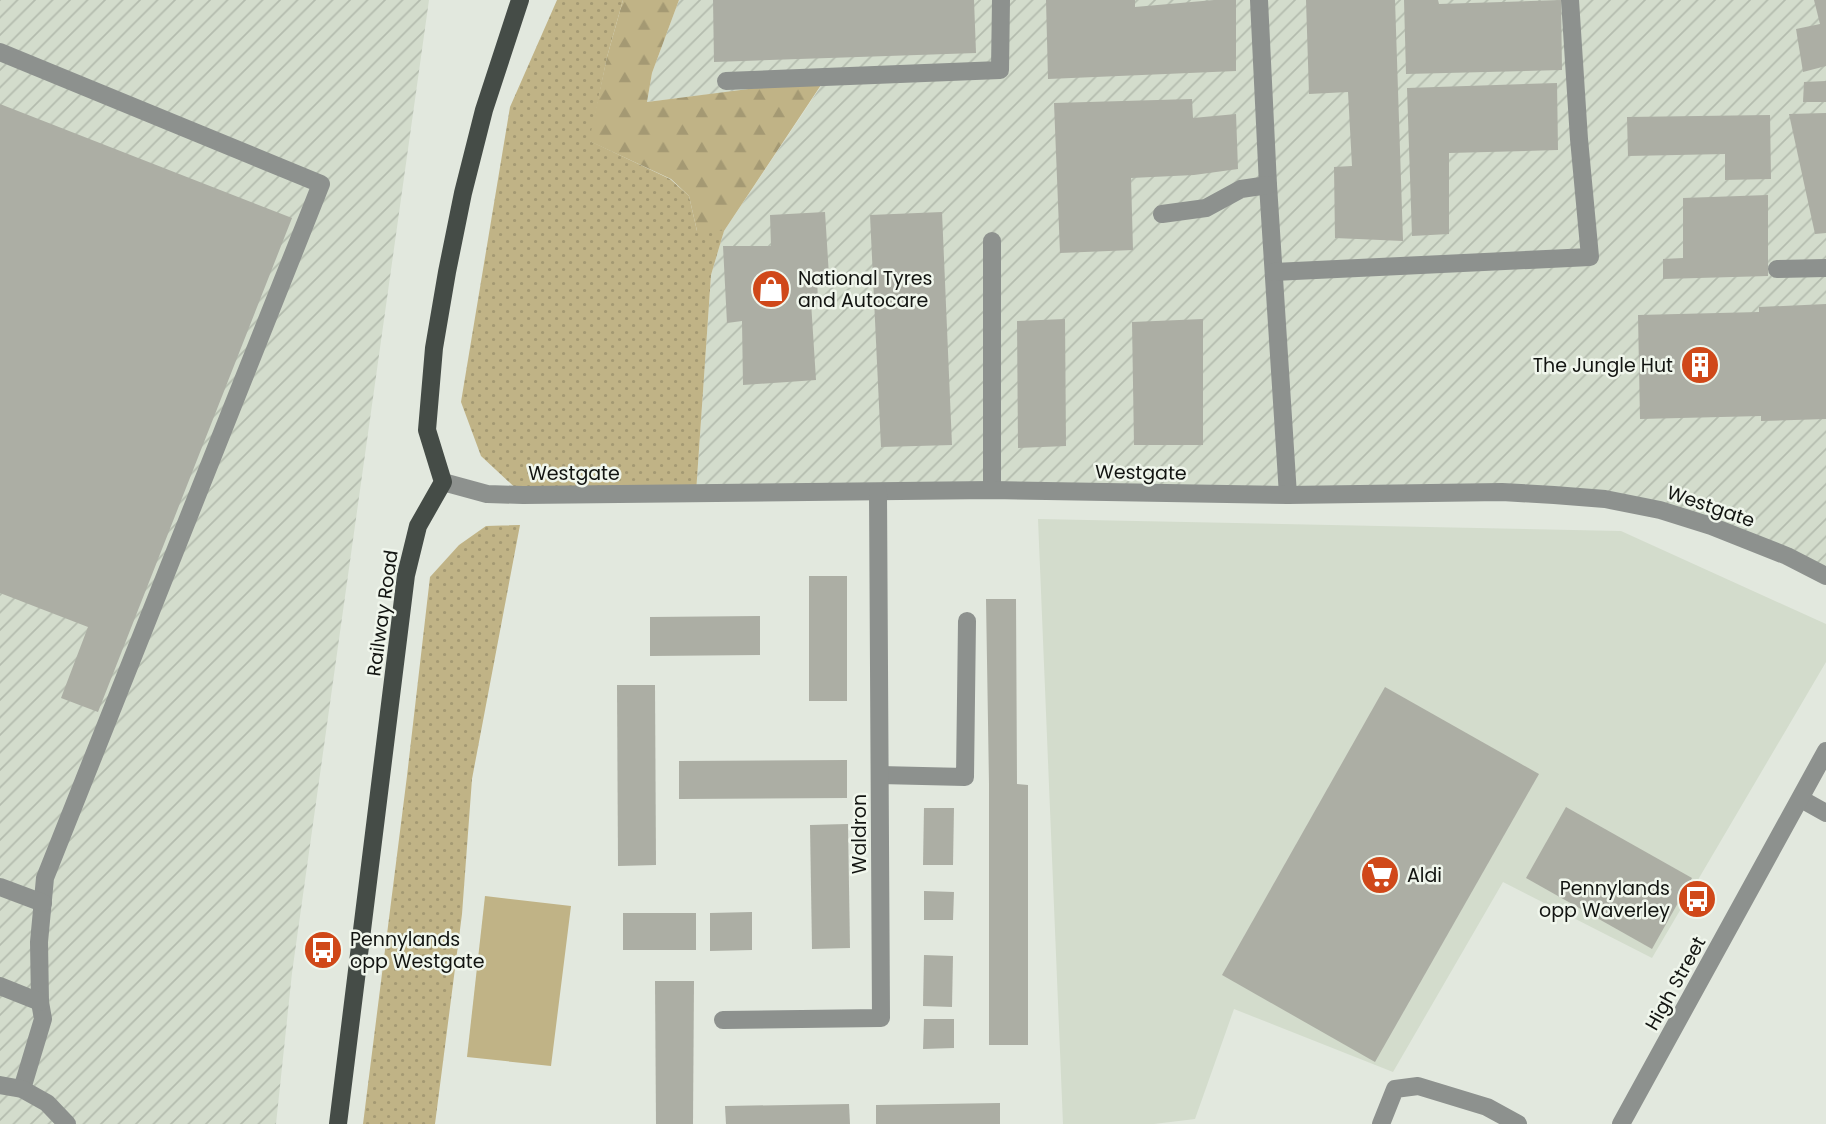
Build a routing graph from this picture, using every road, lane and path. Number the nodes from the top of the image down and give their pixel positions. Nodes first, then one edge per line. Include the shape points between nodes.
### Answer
1 (520, 0) edge
2 (1000, 0) edge
3 (1259, 0) edge
4 (1570, 0) edge
5 (0, 52) edge
6 (726, 81) dead end
7 (1268, 185) junction
8 (1162, 214) dead end
9 (992, 241) dead end
10 (1826, 268) edge
11 (1777, 269) dead end
12 (1274, 272) junction
13 (443, 482) junction
14 (992, 490) junction
15 (878, 492) junction
16 (1288, 495) junction
17 (1826, 576) edge
18 (967, 621) dead end
19 (1826, 751) edge
20 (880, 775) junction
21 (1801, 799) junction
22 (1826, 813) edge
23 (0, 887) edge
24 (43, 903) junction
25 (0, 986) edge
26 (40, 1002) junction
27 (723, 1020) dead end
28 (0, 1085) edge
29 (22, 1089) junction
30 (67, 1124) edge
31 (338, 1124) edge
32 (1381, 1124) edge
33 (1518, 1124) edge
34 (1621, 1124) edge

1 - 13 main road via 463,193 434,348 427,430
2 - 6 street via 1000,70
3 - 7 street
4 - 12 street via 1590,257
5 - 24 street via 321,184 45,878
7 - 8 street via 1241,189 1206,208
7 - 12 street
9 - 14 street
10 - 11 street
12 - 16 street
13 - 15 street, Westgate via 487,494 523,495
13 - 31 main road, Railway Road via 418,526 406,575
14 - 15 street, Westgate
14 - 16 street, Westgate
15 - 20 street, Waldron
16 - 17 street, Westgate via 1502,492 1605,499 1711,526
18 - 20 street via 965,777
19 - 21 street, High Street
20 - 27 street, Waldron via 881,1018
21 - 22 street
21 - 34 street, High Street
23 - 24 street
24 - 26 street
25 - 26 street
26 - 29 street via 43,1019
28 - 29 street
29 - 30 street via 47,1103
32 - 33 street via 1395,1089 1418,1086 1487,1107

